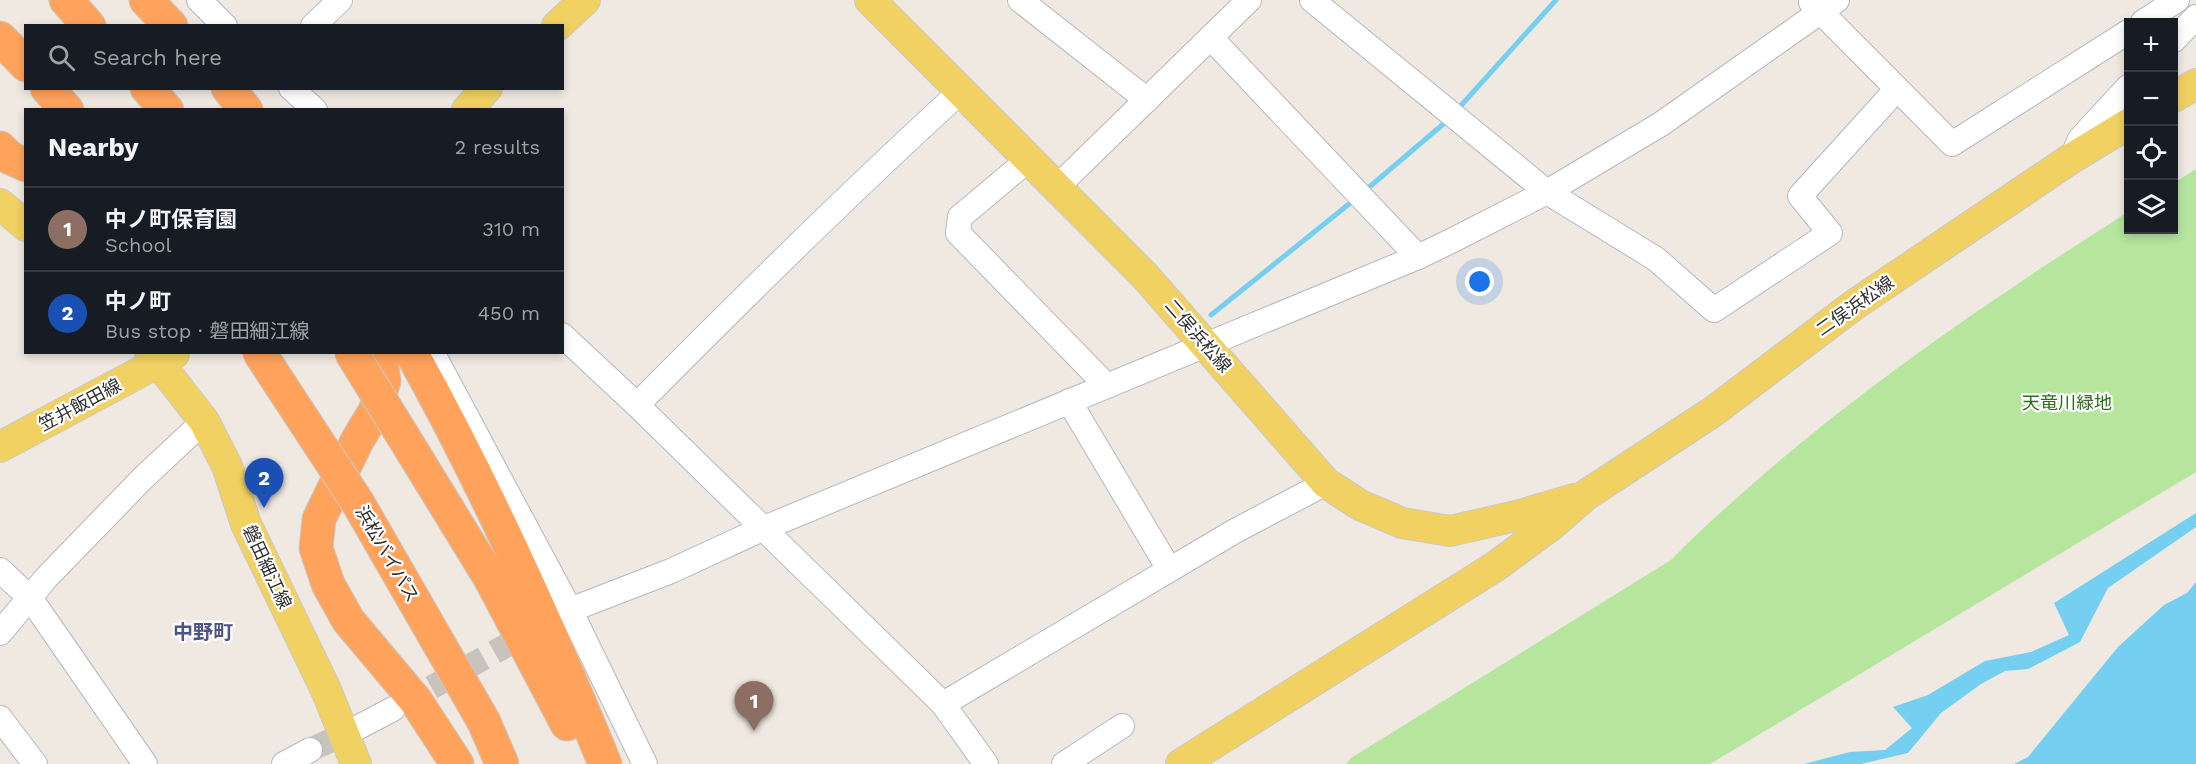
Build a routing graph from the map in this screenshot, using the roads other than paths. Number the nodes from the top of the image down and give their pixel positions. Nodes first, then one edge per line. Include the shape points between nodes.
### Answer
1 (66, 0) edge
2 (146, 0) edge
3 (199, 0) edge
4 (340, 0) edge
5 (585, 0) edge
6 (1020, 0) edge
7 (1249, 0) edge
8 (1312, 0) edge
9 (2177, 0) edge
10 (880, 3) edge
11 (1822, 4) edge
12 (2196, 17) edge
13 (2149, 18) edge
14 (87, 24) edge
15 (169, 24) edge
16 (223, 24) edge
17 (315, 24) edge
18 (559, 24) edge
19 (2124, 35) edge
20 (2178, 36) edge
21 (0, 38) edge
22 (1211, 38) junction
23 (24, 63) edge
24 (2196, 84) edge
25 (49, 90) edge
26 (149, 90) edge
27 (230, 90) edge
28 (293, 90) edge
29 (485, 90) edge
30 (1896, 90) junction
31 (2124, 91) edge
32 (960, 92) junction
33 (2178, 95) edge
34 (1147, 100) junction
35 (64, 108) edge
36 (165, 108) edge
37 (244, 108) edge
38 (313, 108) edge
39 (469, 108) edge
40 (2125, 126) edge
41 (0, 148) edge
42 (2072, 158) junction
43 (1028, 160) junction
44 (24, 164) edge
45 (1056, 188) junction
46 (1548, 192) junction
47 (0, 204) edge
48 (24, 224) edge
49 (1418, 257) junction
50 (564, 337) edge
51 (1205, 344) junction
52 (260, 354) edge
53 (352, 354) edge
54 (380, 354) edge
55 (412, 354) edge
56 (433, 354) edge
57 (162, 356) edge
58 (1107, 386) junction
59 (1069, 401) junction
60 (637, 405) junction
61 (204, 421) junction
62 (0, 447) edge
63 (1326, 483) junction
64 (1586, 495) junction
65 (762, 529) junction
66 (1169, 569) junction
67 (0, 570) edge
68 (31, 599) junction
69 (570, 610) junction
70 (0, 633) edge
71 (943, 704) junction
72 (393, 709) tunnel mouth
73 (0, 718) edge
74 (1122, 726) dead end
75 (355, 729) tunnel mouth
76 (310, 750) tunnel mouth
77 (354, 763) edge
78 (35, 764) edge
79 (145, 764) edge
80 (284, 764) edge
81 (457, 764) edge
82 (502, 764) edge
83 (585, 764) edge
84 (605, 764) edge
85 (645, 764) edge
86 (986, 764) edge
87 (1064, 764) edge
88 (1181, 764) edge

1 - 14 highway
2 - 15 highway
3 - 16 street
4 - 17 street
5 - 18 main road
6 - 34 street
7 - 22 street
8 - 46 street
9 - 13 street
10 - 32 main road, 二俣浜松線
11 - 30 street
11 - 46 street via 1661,124
12 - 20 street
19 - 30 street via 1952,144
21 - 23 highway
22 - 34 street
22 - 49 street
24 - 33 main road
25 - 35 highway
26 - 36 highway
27 - 37 highway
28 - 38 street
29 - 39 main road
30 - 46 street via 1800,196 1830,233 1714,310 1656,259
31 - 42 street via 2080,140
32 - 43 main road, 二俣浜松線
32 - 60 street via 801,241
34 - 45 street
40 - 42 main road, 二俣浜松線
41 - 44 highway
42 - 64 main road, 二俣浜松線 via 1854,305 1714,411
43 - 45 main road, 二俣浜松線
43 - 58 street via 960,217 958,233
45 - 51 main road, 二俣浜松線 via 1145,276
46 - 49 street
47 - 48 main road
49 - 51 street
50 - 60 street
51 - 58 street
51 - 63 main road, 二俣浜松線
52 - 82 highway, 浜松バイパス, bridge via 358,503 483,722
53 - 83 highway, bridge via 490,578
54 - 81 highway via 384,381 375,411 323,508 316,548 328,584 348,620 416,700
55 - 84 highway via 530,587
56 - 69 street
57 - 61 main road, 磐田細江線
57 - 62 main road, 笠井飯田線
58 - 59 street
59 - 65 street
59 - 66 street
60 - 65 street
61 - 68 street via 143,478 47,577
61 - 77 main road, 磐田細江線 via 227,466 246,524 326,690
63 - 64 main road, 二俣浜松線 via 1360,505 1402,524 1450,531
63 - 66 street
64 - 88 main road, 二俣浜松線 via 1496,566
65 - 69 street via 671,571
65 - 71 street
66 - 71 street
67 - 68 street
68 - 70 street
68 - 79 street
69 - 85 street
71 - 86 street
72 - 75 street
73 - 78 street
74 - 87 street
76 - 80 street

